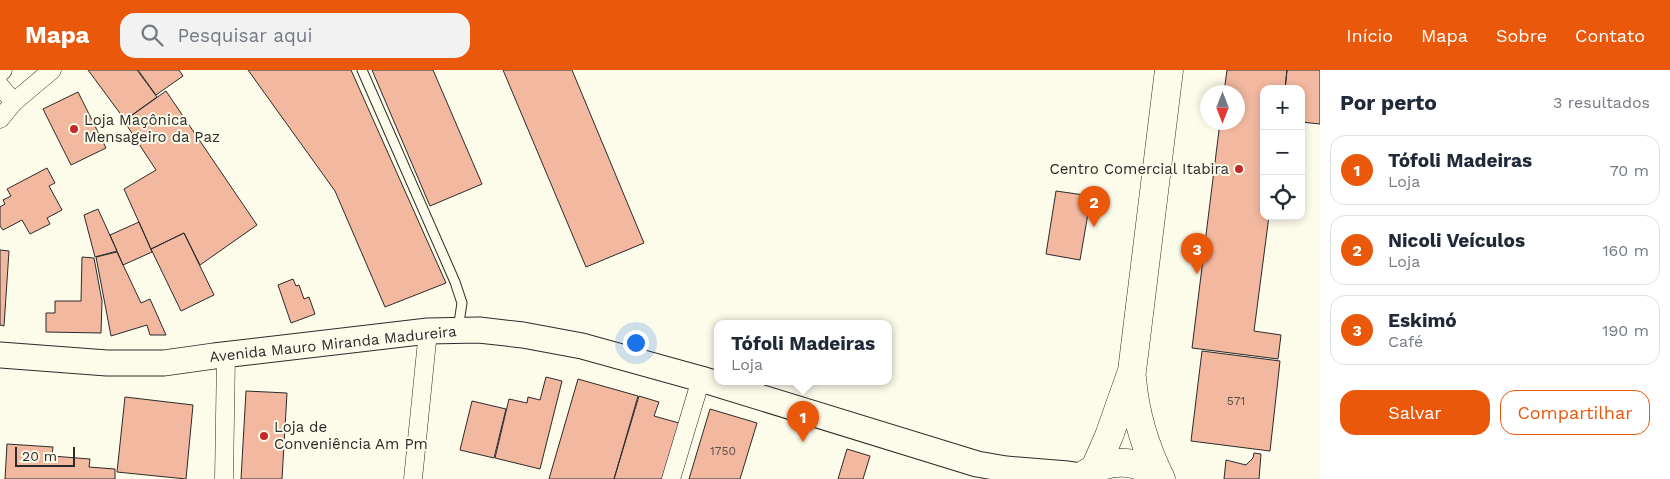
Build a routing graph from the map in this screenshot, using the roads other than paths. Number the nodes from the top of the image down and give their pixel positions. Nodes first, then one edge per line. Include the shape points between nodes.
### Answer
1 (3, 70) edge
2 (52, 70) edge
3 (362, 70) edge
4 (1169, 70) edge
5 (0, 72) edge
6 (0, 86) edge
7 (14, 102) junction
8 (0, 119) edge
9 (458, 330) junction
10 (428, 331) junction
11 (0, 355) edge
12 (226, 355) junction
13 (1132, 371) junction
14 (701, 379) junction
15 (714, 383) edge
16 (720, 385) edge
17 (977, 464) junction
18 (1085, 474) edge
19 (224, 479) edge
20 (413, 479) edge
21 (671, 479) edge
22 (1009, 479) edge
23 (1160, 479) edge

1 - 5 street
2 - 7 street
3 - 9 lane via 455,282 462,303
4 - 13 highway
6 - 7 street
7 - 8 street
9 - 10 main road, Avenida Mauro Miranda Madureira
9 - 14 main road, Avenida Mauro Miranda Madureira via 523,335 582,346
10 - 12 main road, Avenida Mauro Miranda Madureira
10 - 20 street
11 - 12 main road, Avenida Mauro Miranda Madureira via 107,363 164,363
12 - 19 street
13 - 18 highway via 1109,436
13 - 23 highway via 1138,417
14 - 15 main road, Avenida Mauro Miranda Madureira
14 - 21 street
16 - 17 main road, Avenida Mauro Miranda Madureira
17 - 18 main road
17 - 22 main road
18 - 23 highway via 1110,463 1126,462 1141,466

